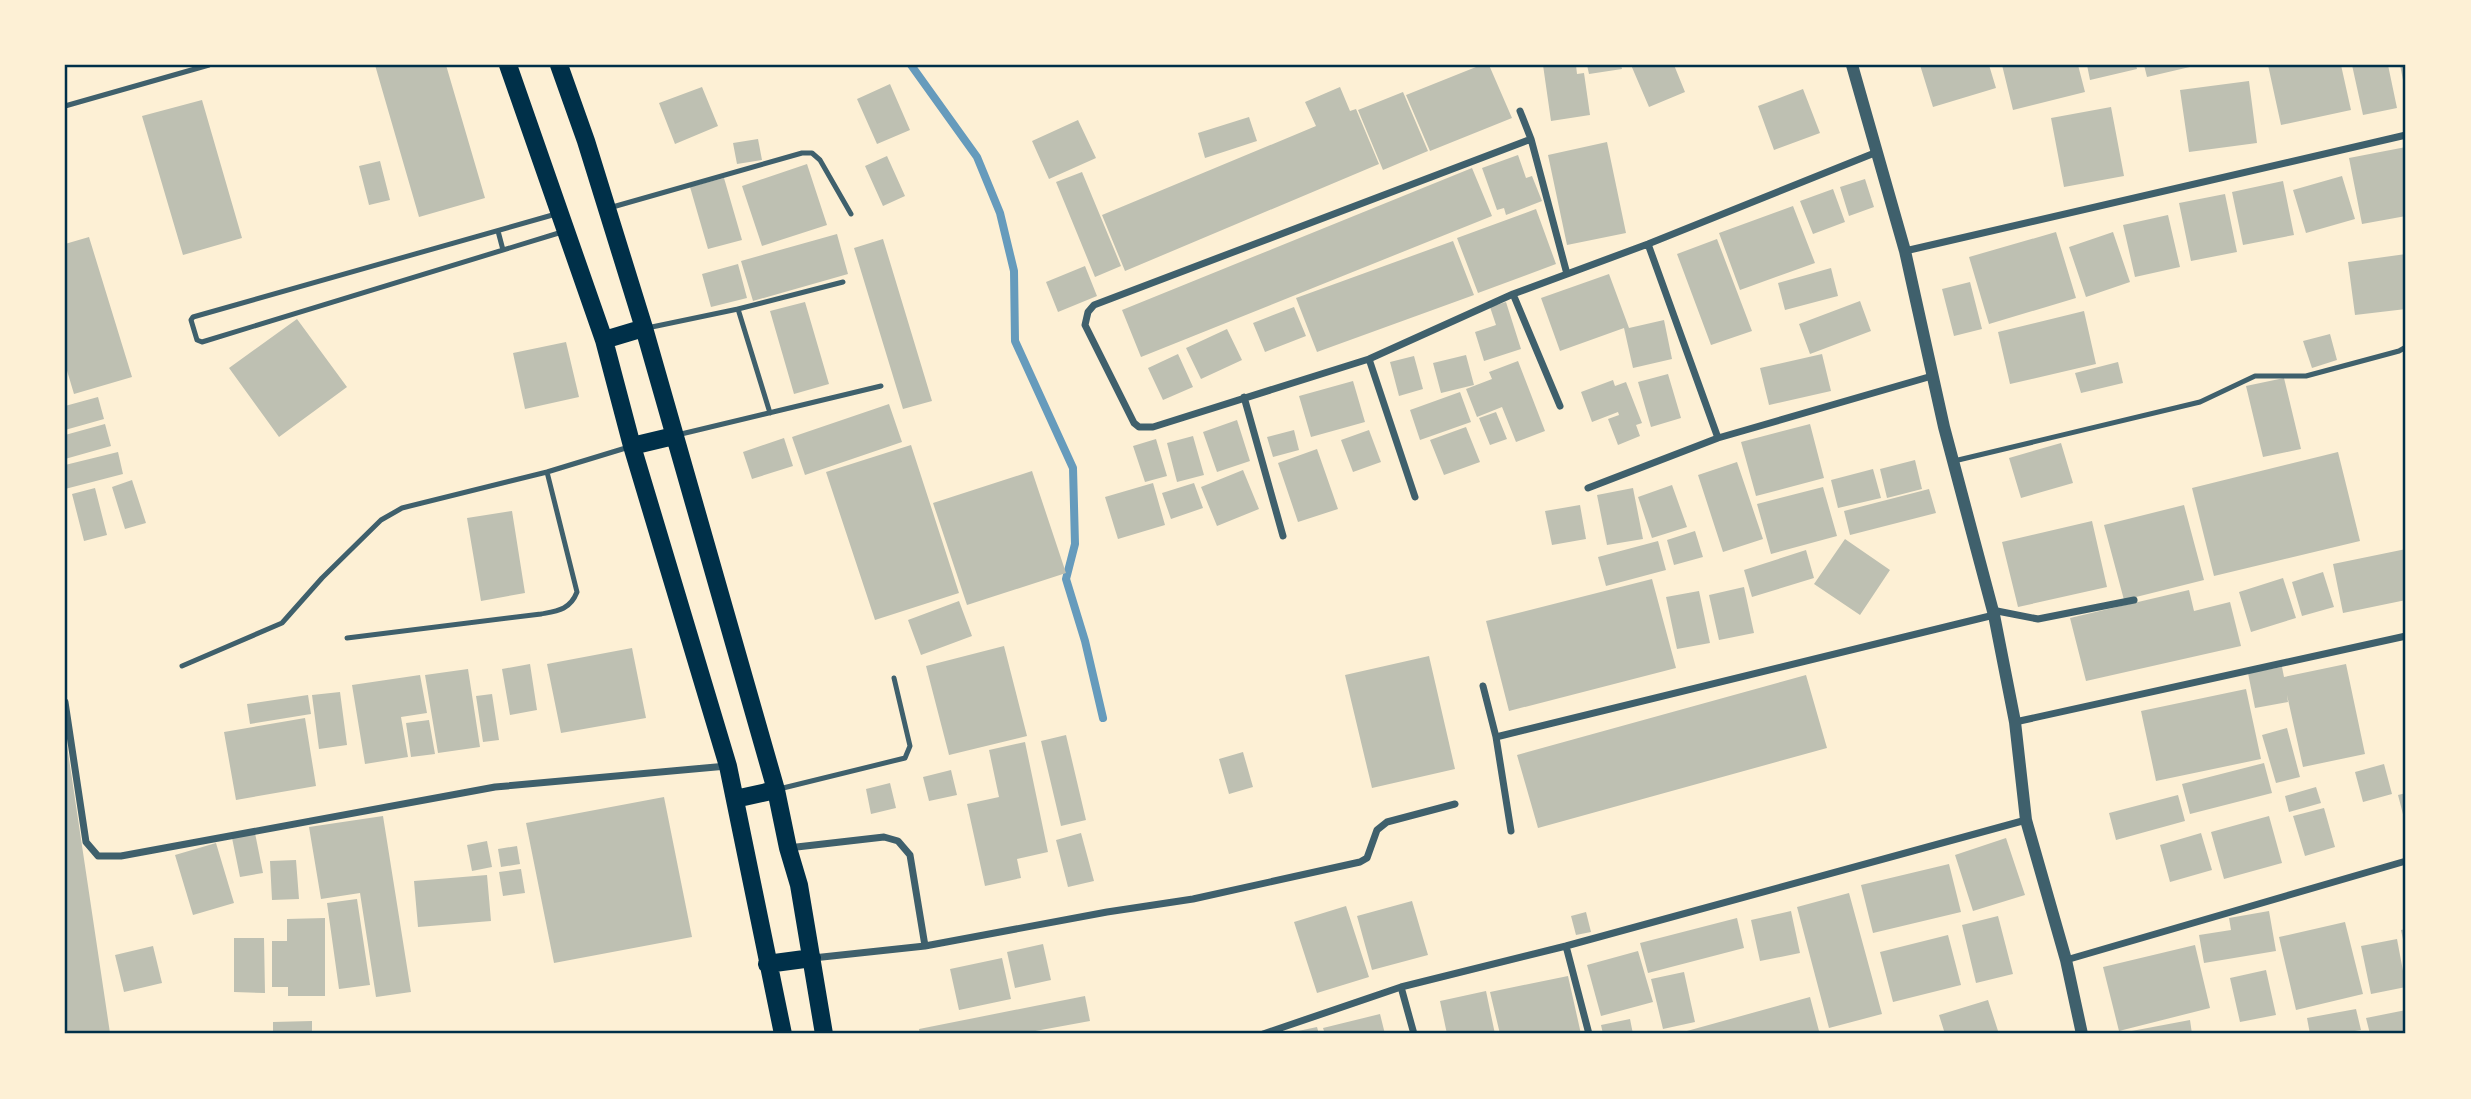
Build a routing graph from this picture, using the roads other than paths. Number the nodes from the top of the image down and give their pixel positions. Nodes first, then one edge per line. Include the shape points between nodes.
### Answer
1 (209, 65) edge
2 (508, 65) edge
3 (559, 65) edge
4 (1852, 65) edge
5 (65, 106) edge
6 (1520, 111) dead end
7 (2406, 135) edge
8 (1531, 139) junction
9 (1878, 152) junction
10 (606, 209) junction
11 (559, 213) junction
12 (851, 214) dead end
13 (498, 231) junction
14 (565, 231) junction
15 (1648, 244) junction
16 (503, 250) junction
17 (1905, 251) junction
18 (1567, 274) junction
19 (843, 282) dead end
20 (1513, 293) junction
21 (738, 309) junction
22 (644, 328) junction
23 (604, 340) junction
24 (2406, 347) edge
25 (1369, 359) junction
26 (1933, 376) junction
27 (881, 386) dead end
28 (1244, 397) junction
29 (1559, 407) dead end
30 (770, 412) junction
31 (674, 436) junction
32 (1718, 438) junction
33 (632, 446) junction
34 (1954, 461) junction
35 (547, 472) junction
36 (1588, 488) dead end
37 (1415, 496) dead end
38 (1283, 536) dead end
39 (2134, 600) dead end
40 (1993, 612) junction
41 (2406, 636) edge
42 (348, 638) dead end
43 (182, 666) dead end
44 (894, 678) dead end
45 (1483, 686) dead end
46 (65, 702) edge
47 (2015, 722) junction
48 (1496, 737) junction
49 (728, 766) junction
50 (776, 790) junction
51 (735, 799) junction
52 (1455, 804) dead end
53 (2026, 820) junction
54 (1511, 831) dead end
55 (788, 848) junction
56 (2406, 861) edge
57 (925, 946) junction
58 (1566, 946) junction
59 (812, 958) junction
60 (2066, 960) junction
61 (767, 964) junction
62 (1401, 987) junction
63 (783, 1034) edge
64 (824, 1034) edge
65 (1263, 1034) edge
66 (1414, 1034) edge
67 (1589, 1034) edge
68 (2082, 1034) edge

1 - 5 lane
2 - 11 main road
3 - 10 main road
4 - 9 street
6 - 8 street
7 - 17 street
8 - 18 street
8 - 28 street via 1094,305 1088,312 1085,325 1139,427 1153,427
9 - 15 street
9 - 17 street
10 - 12 lane via 812,153
10 - 22 main road
11 - 13 lane
11 - 14 main road
13 - 16 lane
13 - 16 lane via 193,317 192,330 202,342
14 - 16 lane
14 - 23 main road
15 - 18 street
15 - 32 street
17 - 26 street
18 - 20 street
19 - 21 lane
20 - 25 street
20 - 29 street
21 - 22 lane
21 - 30 lane
22 - 23 main road
22 - 31 main road
23 - 33 main road
24 - 34 lane via 2306,376 2255,376 2200,402
25 - 28 street
25 - 37 street
26 - 32 street
26 - 34 street
27 - 30 lane
28 - 38 street
30 - 31 lane
31 - 33 main road
31 - 50 main road
32 - 36 street
33 - 35 lane
33 - 49 main road
34 - 40 street
35 - 42 lane via 577,593 571,604 541,614
35 - 43 lane via 402,508 381,520 282,623
39 - 40 street via 2038,618
40 - 47 street
40 - 48 street
41 - 47 street
44 - 50 lane via 910,746 905,758
45 - 48 street
46 - 49 street via 86,842 98,856 121,856 495,787
47 - 53 street
48 - 54 street
49 - 51 main road
50 - 51 main road
50 - 55 main road
51 - 61 main road
52 - 57 street via 1387,822 1377,830 1367,858 1360,862 1193,899
53 - 58 street
53 - 60 street
55 - 57 street via 884,837 898,841 910,855
55 - 59 main road
56 - 60 street
57 - 59 street
58 - 62 street
58 - 67 street
59 - 61 main road
59 - 64 main road
60 - 68 street
61 - 63 main road
62 - 65 street
62 - 66 street

